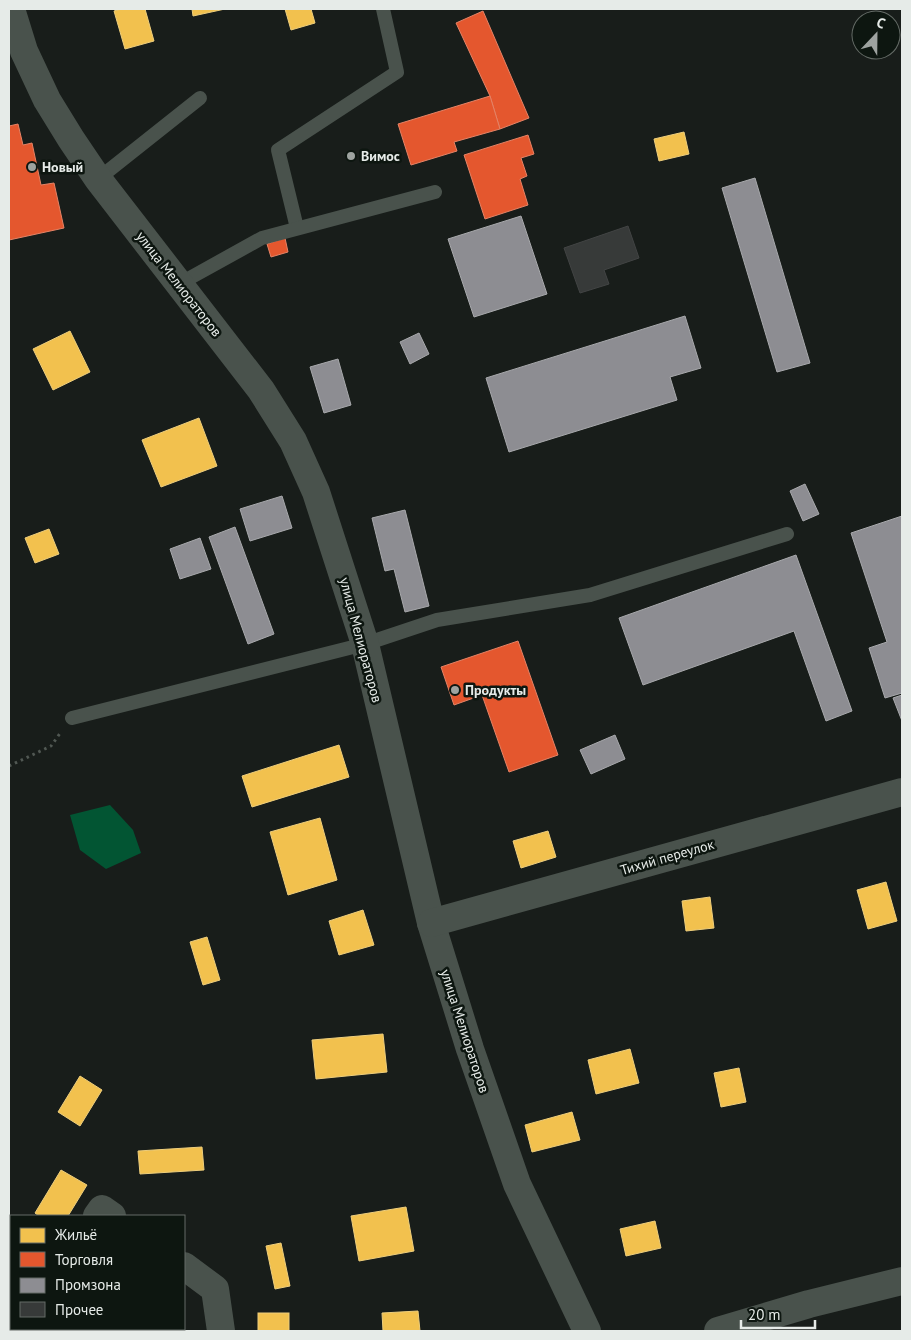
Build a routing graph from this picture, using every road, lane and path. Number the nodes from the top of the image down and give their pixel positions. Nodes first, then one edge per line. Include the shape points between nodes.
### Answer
1 (11, 9) edge
2 (383, 9) edge
3 (16, 53) edge
4 (200, 98) dead end
5 (98, 179) junction
6 (435, 192) dead end
7 (297, 228) junction
8 (179, 284) junction
9 (787, 534) dead end
10 (365, 644) junction
11 (72, 718) joint
12 (9, 766) edge
13 (902, 792) edge
14 (432, 923) junction
15 (98, 1215) edge
16 (111, 1215) edge
17 (185, 1267) edge
18 (902, 1281) edge
19 (221, 1331) edge
20 (587, 1331) edge
21 (718, 1331) edge

1 - 3 street, улица Мелиораторов
2 - 7 lane via 397,72 278,150
3 - 5 street, улица Мелиораторов
4 - 5 lane
5 - 8 street, улица Мелиораторов
6 - 7 lane
7 - 8 lane via 262,238
8 - 10 street, улица Мелиораторов via 261,390 293,440 316,492
9 - 10 lane via 590,595 437,620
10 - 11 lane
10 - 14 street, улица Мелиораторов
11 - 12 path via 51,746
13 - 14 street, Тихий переулок
14 - 20 street, улица Мелиораторов via 516,1184
15 - 16 street via 102,1209
17 - 19 street via 215,1288
18 - 21 street

